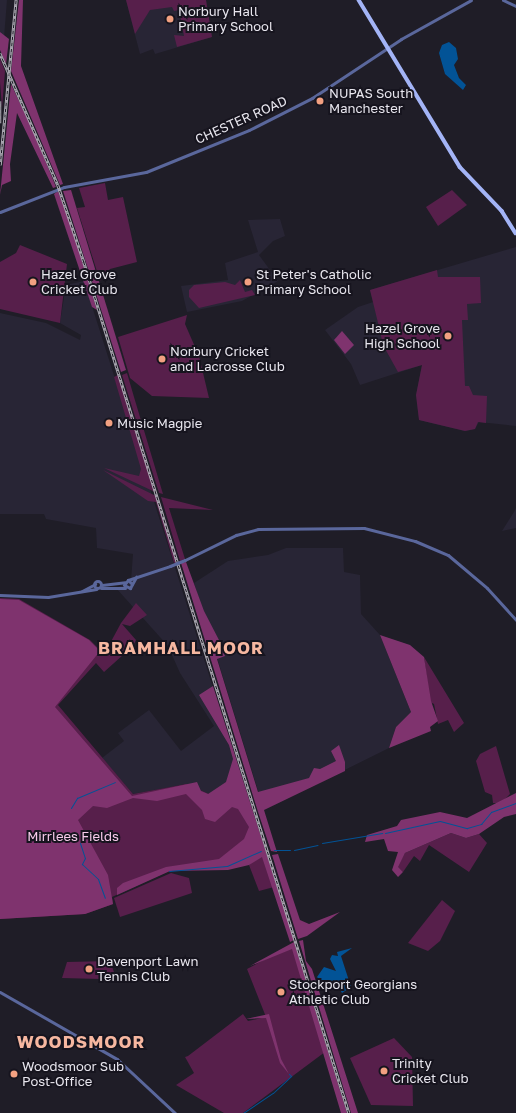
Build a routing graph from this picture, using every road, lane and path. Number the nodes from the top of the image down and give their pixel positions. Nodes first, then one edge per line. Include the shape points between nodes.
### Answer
1 (359, 0) edge
2 (471, 0) edge
3 (503, 0) edge
4 (516, 6) edge
5 (388, 48) junction
6 (1, 211) edge
7 (516, 233) edge
8 (136, 576) junction
9 (126, 581) junction
10 (95, 584) junction
11 (132, 584) junction
12 (102, 587) junction
13 (125, 588) junction
14 (96, 589) junction
15 (75, 594) junction
16 (0, 595) edge
17 (516, 620) edge
18 (0, 992) edge
19 (174, 1113) edge

1 - 5 main road
2 - 5 street, CHESTER ROAD
3 - 4 street
5 - 6 street, CHESTER ROAD via 312,98 249,130 146,172 64,187
5 - 7 main road via 460,167 502,211
8 - 9 street
8 - 11 street
8 - 17 street, bridge via 186,560 236,536 258,530 364,528 415,541 448,555 487,588
9 - 11 street
9 - 12 street
9 - 13 street
10 - 12 street via 100,582
10 - 14 street
10 - 15 street
11 - 13 street
12 - 13 street
12 - 14 street
14 - 15 street
15 - 16 street via 42,597
18 - 19 street via 117,1059

